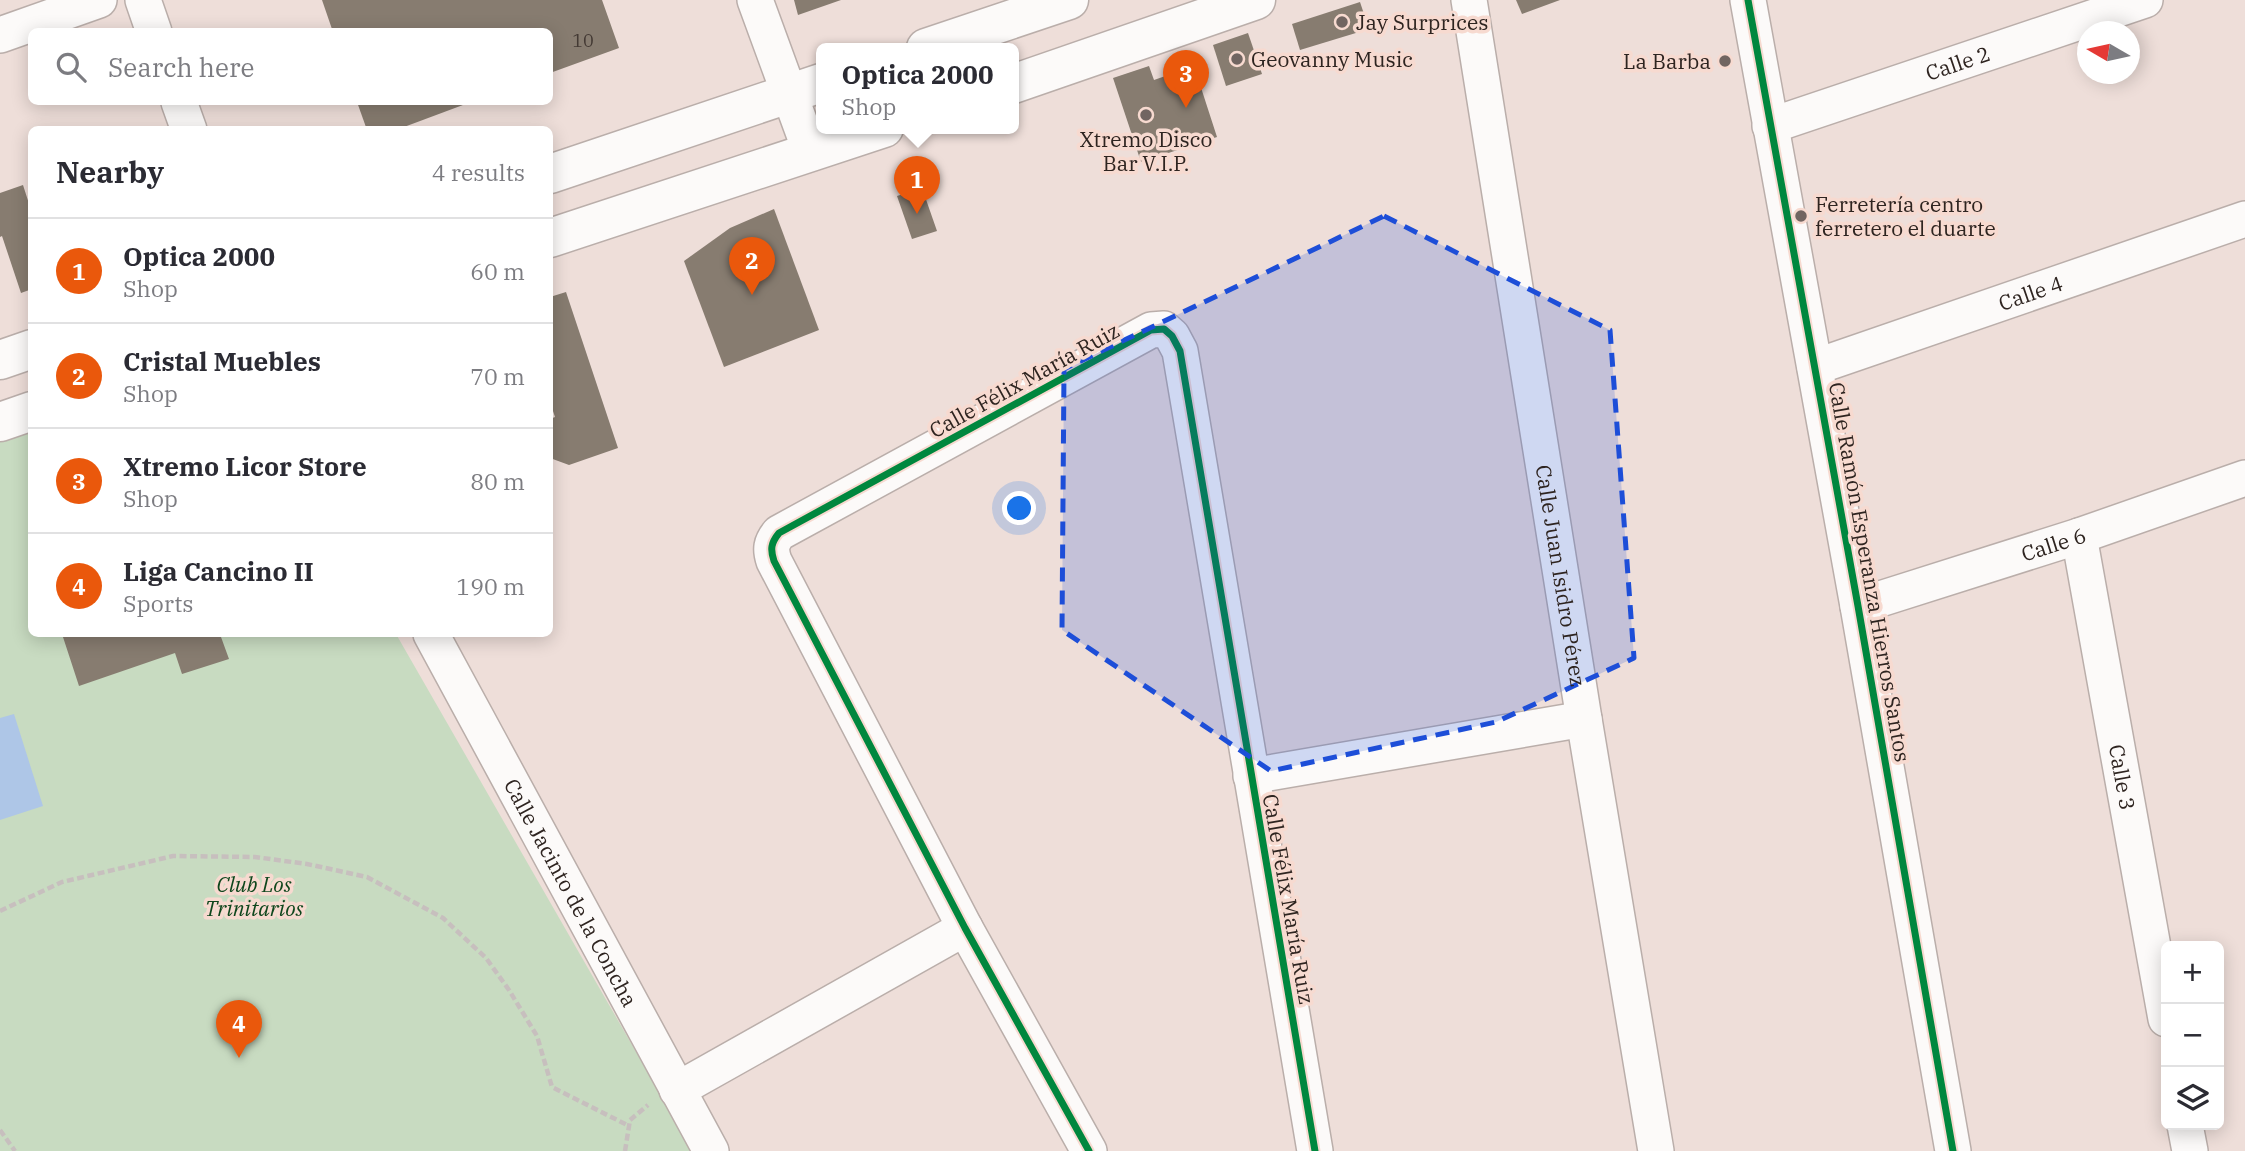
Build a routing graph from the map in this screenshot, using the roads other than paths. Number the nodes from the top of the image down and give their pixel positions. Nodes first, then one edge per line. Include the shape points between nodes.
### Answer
1 (99, 0) edge
2 (143, 0) edge
3 (755, 0) edge
4 (1069, 0) edge
5 (1256, 0) edge
6 (1469, 0) edge
7 (1748, 0) edge
8 (2146, 0) edge
9 (154, 28) edge
10 (0, 35) edge
11 (941, 43) edge
12 (1019, 82) edge
13 (805, 88) edge
14 (180, 105) edge
15 (188, 126) edge
16 (1770, 126) junction
17 (866, 134) edge
18 (811, 153) junction
19 (553, 173) edge
20 (2245, 219) edge
21 (553, 237) edge
22 (28, 350) edge
23 (0, 360) edge
24 (1815, 366) junction
25 (28, 412) edge
26 (0, 422) edge
27 (2245, 478) edge
28 (2079, 536) junction
29 (1858, 606) junction
30 (433, 637) edge
31 (1584, 719) junction
32 (1251, 776) junction
33 (965, 928) junction
34 (2163, 1004) edge
35 (675, 1086) junction
36 (2186, 1130) edge
37 (711, 1151) edge
38 (1089, 1151) edge
39 (1315, 1151) edge
40 (1656, 1151) edge
41 (1953, 1151) edge
42 (2190, 1151) edge

1 - 10 street
2 - 9 street
3 - 13 street
4 - 11 main road
5 - 12 main road
6 - 31 street, Calle Juan Isidro Pérez
7 - 16 street, Calle Ramón Esperanza Hierros Santos
8 - 16 street, Calle 2
13 - 18 street
13 - 19 main road
14 - 15 street
16 - 24 street, Calle Ramón Esperanza Hierros Santos
17 - 18 main road
18 - 21 main road
20 - 24 street, Calle 4
22 - 23 main road
24 - 29 street, Calle Ramón Esperanza Hierros Santos
25 - 26 main road
27 - 28 street, Calle 6
28 - 29 street, Calle 6
28 - 34 street, Calle 3
29 - 41 street, Calle Ramón Esperanza Hierros Santos
30 - 35 street, Calle Jacinto de la Concha
31 - 32 street, Calle Félix María Ruiz
31 - 40 street, Calle Juan Isidro Pérez
32 - 33 street, Calle Félix María Ruiz via 1180,351 1164,329 1151,330 779,533 773,541 774,561
32 - 39 street, Calle Félix María Ruiz
33 - 35 street
33 - 38 street, Calle Félix María Ruiz
35 - 37 street, Calle Jacinto de la Concha
36 - 42 street

